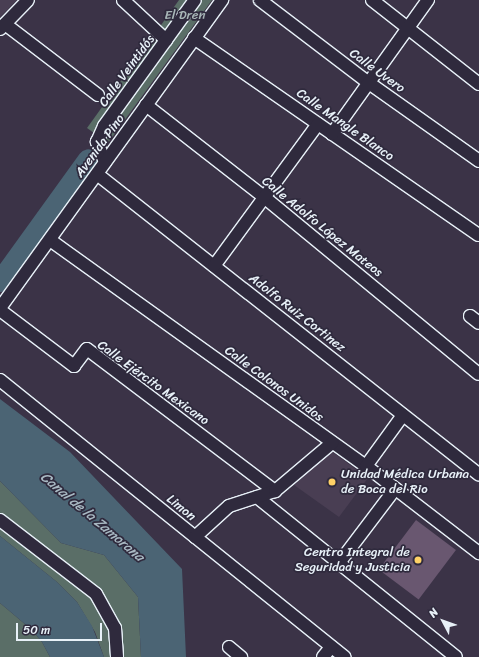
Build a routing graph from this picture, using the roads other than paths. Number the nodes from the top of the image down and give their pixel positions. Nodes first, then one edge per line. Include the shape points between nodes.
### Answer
1 (28, 0) edge
2 (123, 0) edge
3 (195, 0) edge
4 (222, 0) edge
5 (260, 0) edge
6 (372, 0) edge
7 (428, 0) edge
8 (2, 27) edge
9 (407, 29) junction
10 (194, 38) junction
11 (166, 40) junction
12 (369, 83) junction
13 (479, 84) edge
14 (98, 95) dead end
15 (146, 105) junction
16 (318, 124) junction
17 (332, 134) junction
18 (479, 161) edge
19 (105, 162) junction
20 (97, 174) junction
21 (264, 198) junction
22 (479, 235) edge
23 (50, 240) junction
24 (214, 266) junction
25 (0, 309) edge
26 (479, 374) edge
27 (0, 380) edge
28 (403, 415) junction
29 (332, 443) junction
30 (366, 466) junction
31 (479, 475) edge
32 (395, 489) junction
33 (275, 491) junction
34 (258, 497) junction
35 (0, 520) edge
36 (195, 537) junction
37 (479, 553) edge
38 (339, 563) junction
39 (229, 647) dead end
40 (331, 647) junction
41 (117, 657) edge
42 (241, 657) edge
43 (323, 657) edge
44 (344, 657) edge
45 (456, 657) edge

1 - 8 street
2 - 11 street
3 - 11 street, Calle Veintidós
4 - 10 street, Avenida Pino
5 - 12 street, Calle Uvero
6 - 9 street
7 - 9 street
8 - 14 street
9 - 12 street
9 - 13 street
10 - 15 street, Avenida Pino
10 - 16 street, Calle Mangle Blanco
11 - 19 street, Calle Veintidós via 104,126 97,142
12 - 17 street
12 - 18 street, Calle Uvero
15 - 19 street, Avenida Pino
15 - 21 street, Calle Adolfo López Mateos
16 - 17 street, Calle Mangle Blanco
16 - 21 street
17 - 22 street, Calle Mangle Blanco
19 - 20 street, Avenida Pino
20 - 23 street, Avenida Pino
20 - 24 street, Adolfo Ruiz Cortinez
21 - 24 street
21 - 26 street, Calle Adolfo López Mateos
23 - 25 street, Avenida Pino
23 - 29 street, Calle Colonos Unidos
24 - 28 street, Adolfo Ruiz Cortinez
25 - 33 street, Calle Ejército Mexicano via 74,366 87,349
27 - 36 street, Limon
28 - 30 street
28 - 31 street, Adolfo Ruiz Cortinez
29 - 30 street, Calle Colonos Unidos
29 - 33 street
30 - 32 street, Calle Colonos Unidos
32 - 37 street, Calle Colonos Unidos
32 - 38 street
33 - 34 street
34 - 36 street via 229,506
34 - 38 street
35 - 41 street via 96,594 115,628
36 - 40 street, Limon
38 - 45 street
39 - 42 street
40 - 43 street
40 - 44 street, Limon

